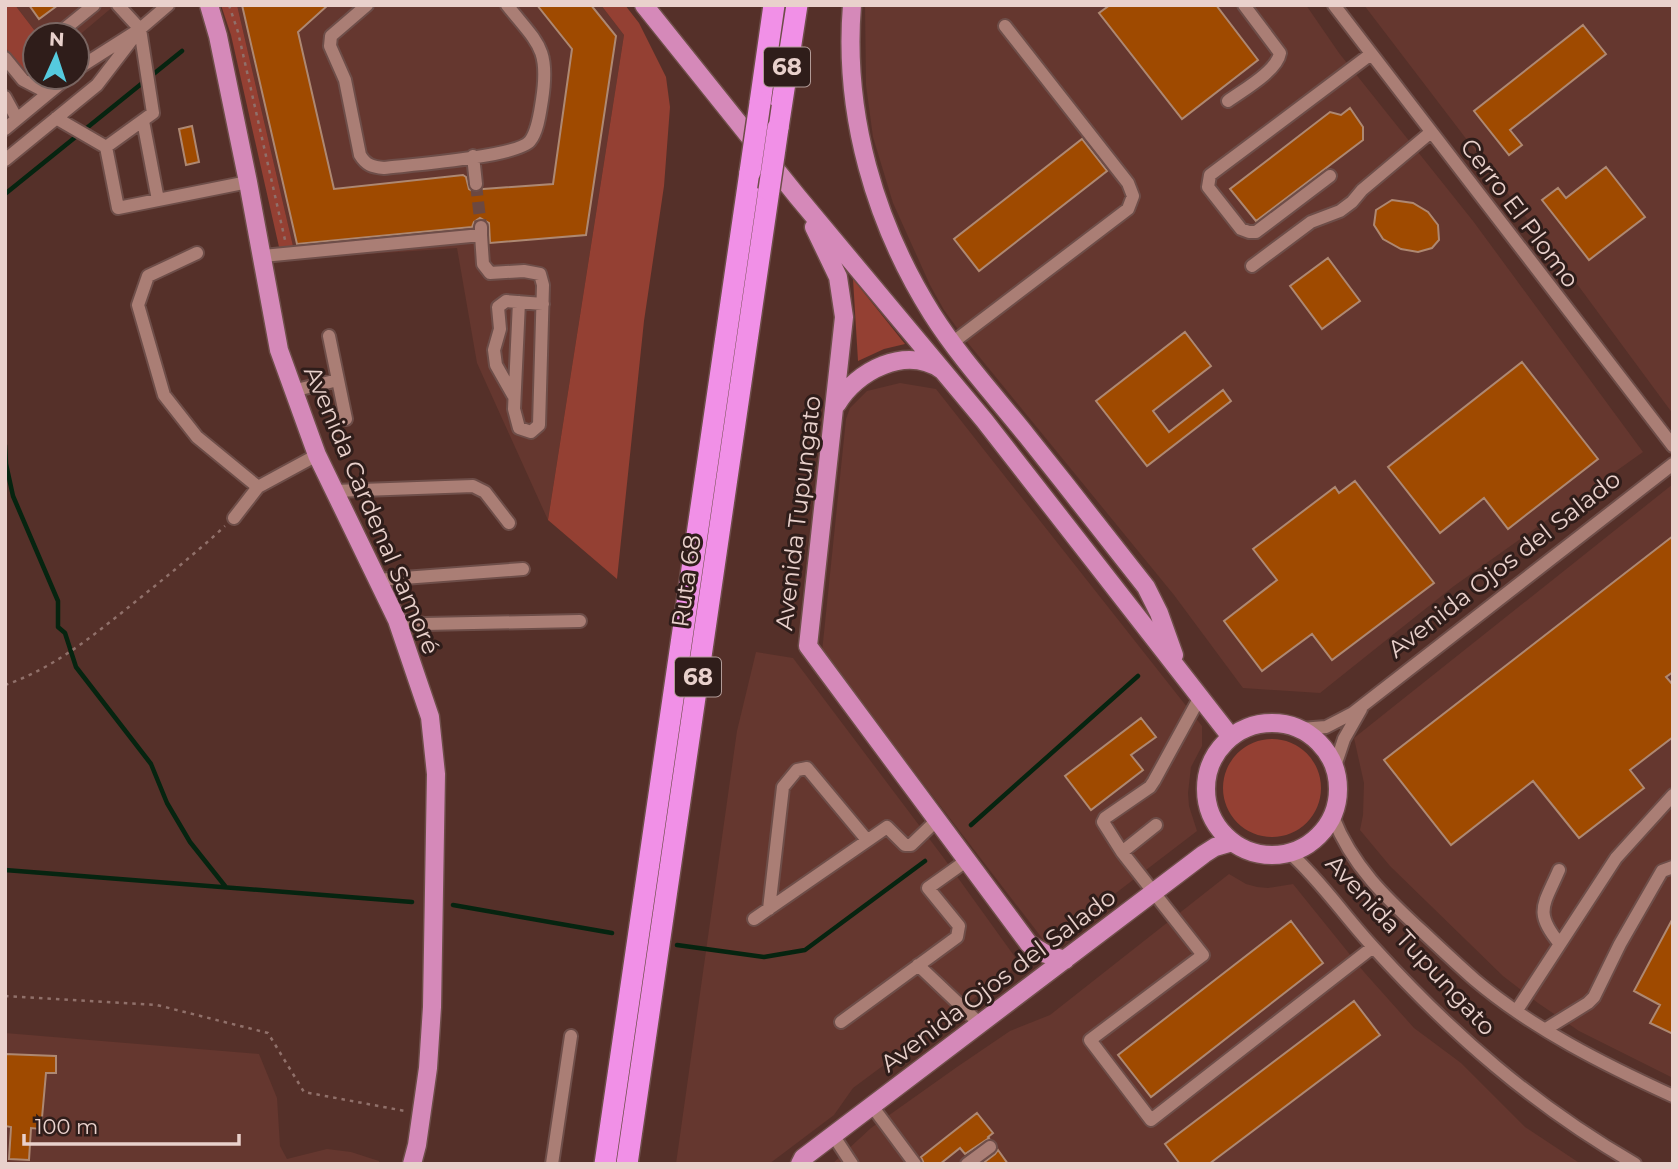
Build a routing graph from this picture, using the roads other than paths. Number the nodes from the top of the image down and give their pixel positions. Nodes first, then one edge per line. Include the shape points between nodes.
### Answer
1 (94, 5) edge
2 (118, 5) edge
3 (168, 5) edge
4 (209, 5) edge
5 (367, 5) edge
6 (507, 5) edge
7 (644, 5) edge
8 (774, 5) edge
9 (796, 5) edge
10 (852, 5) edge
11 (1244, 5) edge
12 (1334, 5) edge
13 (74, 21) edge
14 (1005, 26) dead end
15 (140, 29) junction
16 (1371, 54) junction
17 (5, 58) edge
18 (91, 58) edge
19 (50, 91) edge
20 (48, 93) junction
21 (5, 97) edge
22 (1228, 101) dead end
23 (148, 117) junction
24 (56, 118) junction
25 (17, 119) junction
26 (5, 129) edge
27 (1431, 132) junction
28 (106, 147) junction
29 (473, 156) junction
30 (5, 160) edge
31 (1330, 176) dead end
32 (248, 182) junction
33 (476, 184) tunnel mouth
34 (797, 196) junction
35 (158, 200) junction
36 (197, 253) dead end
37 (263, 256) junction
38 (1252, 266) dead end
39 (519, 302) junction
40 (543, 304) junction
41 (329, 336) dead end
42 (952, 343) junction
43 (943, 371) junction
44 (338, 380) junction
45 (292, 391) junction
46 (514, 397) junction
47 (836, 407) junction
48 (346, 419) dead end
49 (1673, 446) edge
50 (317, 455) junction
51 (1673, 464) edge
52 (258, 486) junction
53 (334, 491) junction
54 (234, 518) road end
55 (509, 523) dead end
56 (523, 569) dead end
57 (377, 580) junction
58 (397, 620) junction
59 (580, 621) dead end
60 (1184, 677) junction
61 (1199, 696) junction
62 (1364, 703) junction
63 (1301, 729) junction
64 (1231, 737) junction
65 (1335, 766) junction
66 (1673, 794) edge
67 (1333, 817) junction
68 (937, 820) junction
69 (1156, 825) dead end
70 (867, 840) junction
71 (1232, 842) junction
72 (1122, 852) junction
73 (1290, 853) junction
74 (966, 861) junction
75 (1673, 867) edge
76 (1559, 870) dead end
77 (1154, 892) junction
78 (769, 909) junction
79 (754, 919) dead end
80 (1560, 944) junction
81 (1373, 947) junction
82 (1065, 960) junction
83 (918, 965) junction
84 (1517, 1010) junction
85 (841, 1022) dead end
86 (980, 1024) junction
87 (1546, 1029) junction
88 (570, 1036) dead end
89 (1673, 1096) edge
90 (872, 1106) junction
91 (833, 1135) junction
92 (990, 1146) dead end
93 (803, 1162) edge
94 (412, 1164) edge
95 (552, 1164) edge
96 (605, 1164) edge
97 (627, 1164) edge
98 (852, 1164) edge
99 (915, 1164) edge
100 (967, 1164) edge
101 (1635, 1164) edge

1 - 13 street
2 - 15 street
3 - 15 street
4 - 32 main road, Avenida Cardenal Samoré
5 - 29 street via 330,41 345,80 365,163 384,169
6 - 29 street via 545,60 537,123 524,146
7 - 34 main road, Avenida Tupungato
8 - 96 highway, Ruta 68 / 68, bridge
9 - 97 highway, Ruta 68 / 68, bridge
10 - 42 main road, Avenida Tupungato via 849,40 854,102 872,182 900,255
11 - 22 street via 1280,53 1272,68
12 - 16 street, Cerro El Plomo
14 - 42 street via 1128,183 1133,197 1128,209
15 - 18 street
15 - 23 street via 150,94
15 - 24 street via 97,85
16 - 27 street, Cerro El Plomo
16 - 31 street via 1210,175 1208,187 1241,229 1256,232
17 - 20 street via 23,80
19 - 20 street
20 - 25 street
21 - 25 street
23 - 28 street
23 - 35 street
24 - 28 street
24 - 30 street
25 - 26 street
27 - 38 street via 1340,211 1311,222
27 - 49 street, Cerro El Plomo
28 - 35 street via 118,208
29 - 33 street
32 - 35 street
32 - 37 main road, Avenida Cardenal Samoré
34 - 43 main road, Avenida Tupungato
34 - 47 main road, Avenida Tupungato via 827,249 841,290 844,317
36 - 52 street via 148,276 138,305 164,395 197,437
37 - 40 street via 481,231 483,264 490,273 540,274
37 - 45 main road, Avenida Cardenal Samoré via 279,350
39 - 40 street
39 - 46 street
39 - 46 street via 506,301 498,307 500,329 494,350 496,365
40 - 46 street via 539,425 531,432 519,428
41 - 44 street
42 - 60 main road, Avenida Tupungato via 1146,587
43 - 47 main road via 913,361 879,366 858,378
43 - 60 main road, Avenida Tupungato
44 - 45 street
44 - 48 street
45 - 50 main road, Avenida Cardenal Samoré
47 - 68 main road, Avenida Tupungato via 808,646
50 - 52 street
50 - 53 main road, Avenida Cardenal Samoré
51 - 62 street, Avenida Ojos del Salado
52 - 54 street
53 - 55 street via 473,486 485,492
53 - 57 main road, Avenida Cardenal Samoré
56 - 57 street
57 - 58 main road, Avenida Cardenal Samoré
58 - 59 street via 424,624
58 - 94 main road, Avenida Cardenal Samoré via 430,717 436,774 432,1007 428,1068
60 - 61 main road, Avenida Tupungato
61 - 64 main road, Avenida Tupungato
61 - 72 street via 1150,787 1103,822
62 - 63 street, Avenida Ojos del Salado via 1326,727
62 - 65 street, Avenida Ojos del Salado
63 - 64 main road, Avenida Ojos del Salado via 1265,723
63 - 65 main road via 1322,744
64 - 71 main road via 1215,755 1206,790 1210,814
65 - 67 main road, Avenida Ojos del Salado via 1339,792
66 - 80 street via 1616,858
67 - 73 main road via 1315,840
67 - 84 street, Avenida Tupungato via 1341,839 1388,900 1477,981
68 - 70 street via 911,845 905,845 887,827
68 - 74 main road, Avenida Tupungato
69 - 72 street
70 - 78 street
70 - 78 street via 807,768 797,770 783,787
71 - 73 main road via 1260,854
71 - 77 main road, Avenida Ojos del Salado via 1215,847
72 - 77 street
73 - 81 street, Avenida Tupungato
74 - 82 main road, Avenida Tupungato via 1029,944
74 - 83 street via 928,888 959,926 957,937
75 - 87 street via 1662,871 1594,997
76 - 80 street via 1542,918
77 - 81 street via 1203,955 1090,1040 1151,1121
77 - 82 main road, Avenida Ojos del Salado
78 - 79 street
80 - 84 street
81 - 101 street, Avenida Tupungato via 1479,1055 1544,1106
82 - 86 main road, Avenida Ojos del Salado
83 - 85 street
83 - 86 street
84 - 87 street, Avenida Tupungato
86 - 90 main road, Avenida Ojos del Salado
87 - 89 street, Avenida Tupungato
88 - 95 street
90 - 91 main road, Avenida Ojos del Salado
90 - 99 street
91 - 93 main road, Avenida Ojos del Salado
91 - 98 street
92 - 100 street

